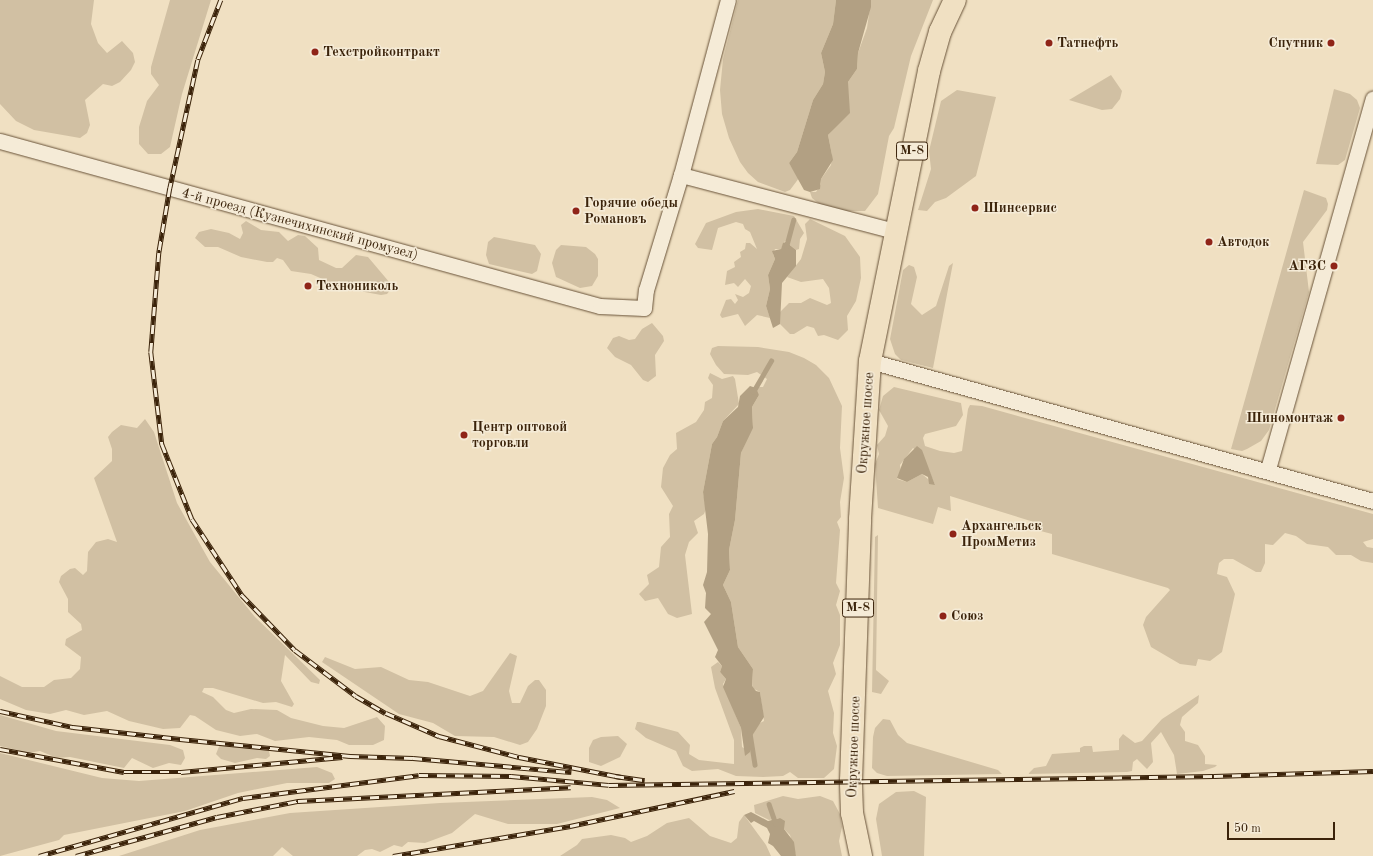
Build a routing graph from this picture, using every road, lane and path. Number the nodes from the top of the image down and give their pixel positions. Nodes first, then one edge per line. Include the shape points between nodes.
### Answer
1 (728, 0) edge
2 (955, 0) edge
3 (1373, 99) edge
4 (0, 141) edge
5 (681, 176) junction
6 (895, 231) junction
7 (870, 361) junction
8 (1268, 469) junction
9 (1373, 501) edge
10 (861, 856) edge

1 - 5 street
2 - 6 main road, Окружное шоссе / М-8 via 940,32 929,71
3 - 8 street
4 - 5 street, 4-й проезд (Кузнечихинский промузел) via 600,306 644,308 646,290
5 - 6 street
6 - 7 main road, Окружное шоссе / М-8
7 - 8 street
7 - 10 main road, Окружное шоссе / М-8 via 860,519 851,781 852,813
8 - 9 street

